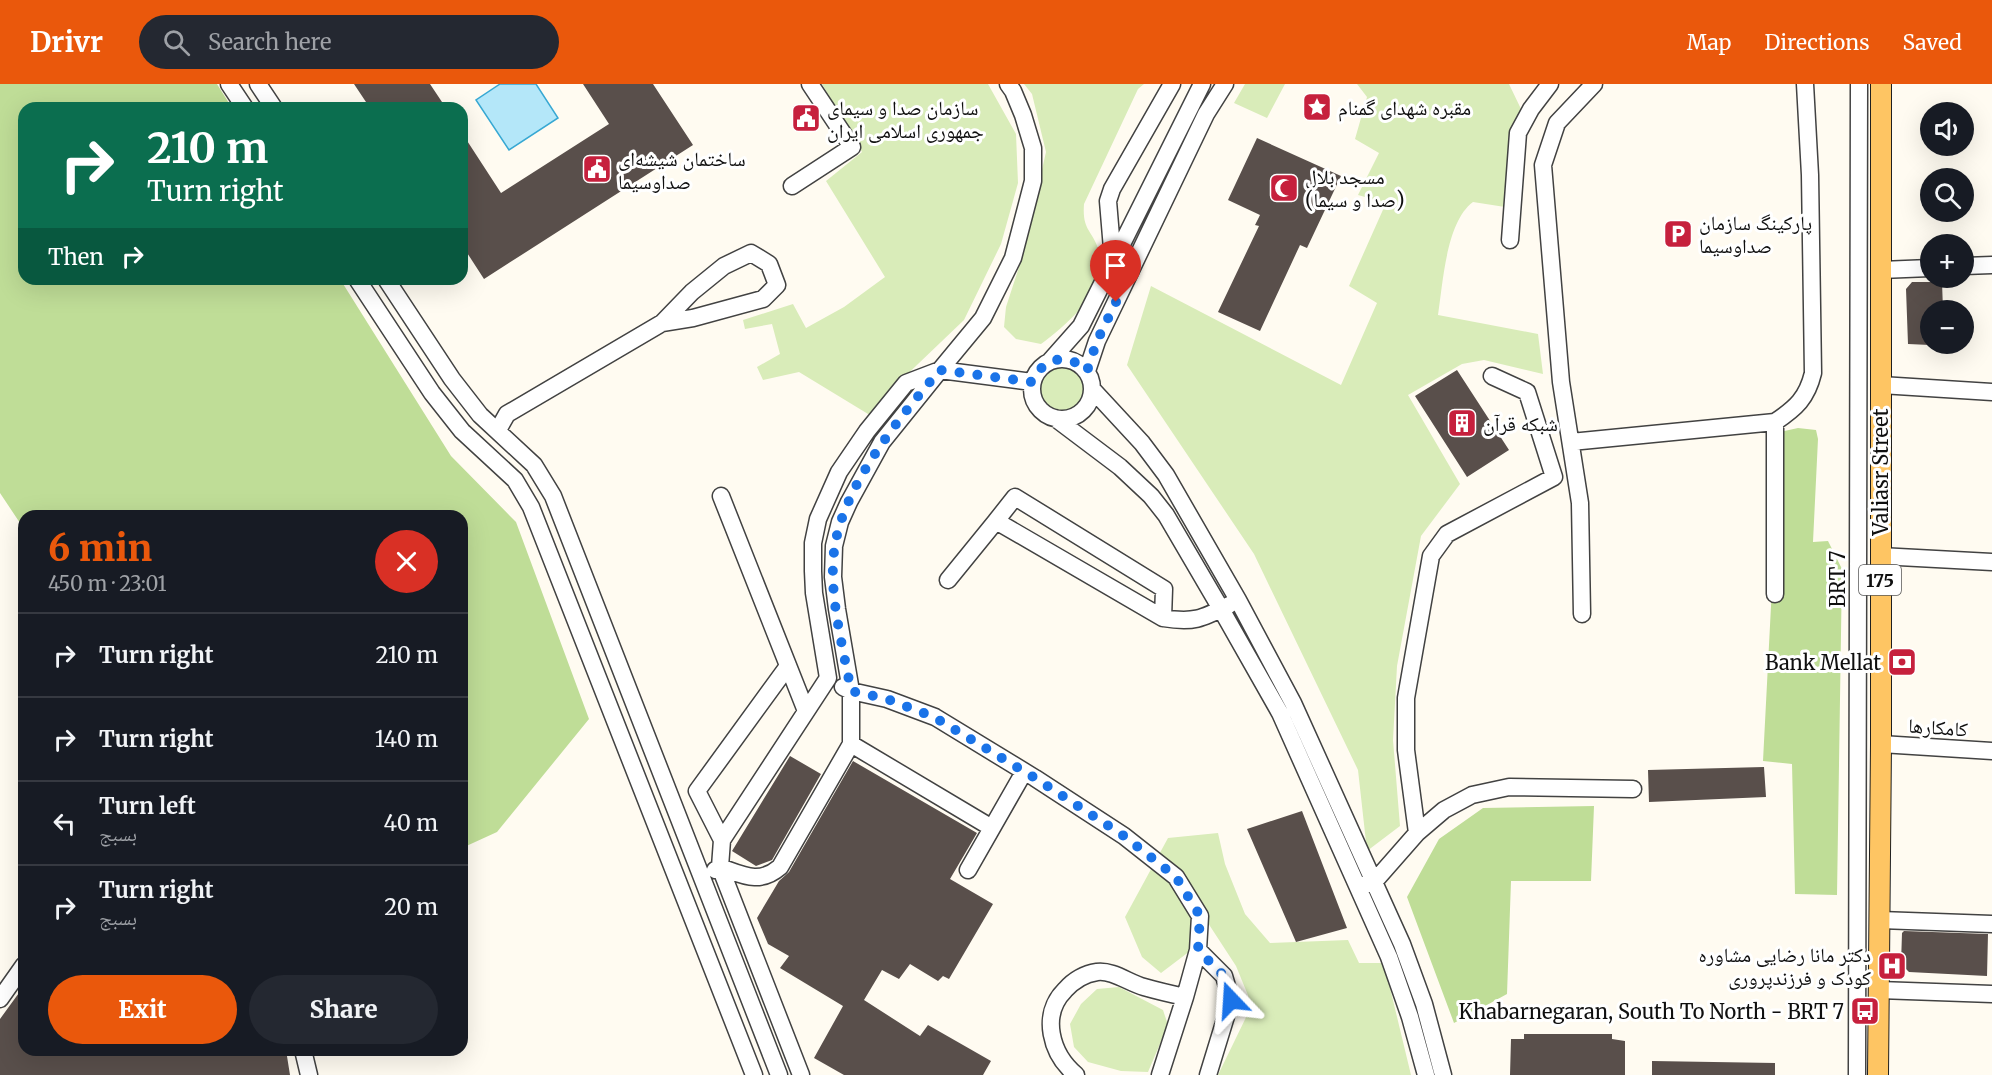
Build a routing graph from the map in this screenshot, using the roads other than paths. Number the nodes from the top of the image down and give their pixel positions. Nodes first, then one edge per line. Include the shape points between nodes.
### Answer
1 (250, 84) edge
2 (258, 84) edge
3 (810, 84) edge
4 (1008, 84) edge
5 (1172, 84) edge
6 (1182, 84) edge
7 (1225, 84) edge
8 (1550, 84) edge
9 (1594, 84) edge
10 (1805, 84) edge
11 (1859, 84) edge
12 (1881, 84) edge
13 (1198, 90) edge
14 (236, 95) edge
15 (270, 102) edge
16 (1211, 104) junction
17 (792, 186) dead end
18 (1128, 231) junction
19 (1510, 240) dead end
20 (1144, 242) junction
21 (1113, 262) junction
22 (1992, 265) edge
23 (1974, 266) edge
24 (1920, 268) edge
25 (1881, 270) junction
26 (361, 285) edge
27 (387, 285) edge
28 (390, 285) edge
29 (370, 299) junction
30 (662, 323) junction
31 (1050, 361) junction
32 (940, 370) junction
33 (1087, 371) junction
34 (1492, 376) dead end
35 (1032, 382) junction
36 (1881, 385) junction
37 (1092, 389) junction
38 (1992, 392) edge
39 (1055, 418) junction
40 (1775, 422) junction
41 (867, 431) junction
42 (500, 433) junction
43 (882, 442) junction
44 (1571, 442) junction
45 (486, 452) junction
46 (721, 496) dead end
47 (996, 521) junction
48 (1880, 556) junction
49 (1992, 562) edge
50 (948, 580) dead end
51 (1775, 594) dead end
52 (1238, 600) junction
53 (1221, 609) junction
54 (1582, 614) dead end
55 (1163, 618) junction
56 (788, 666) junction
57 (828, 678) junction
58 (851, 691) junction
59 (806, 711) junction
60 (851, 744) junction
61 (1881, 744) junction
62 (1992, 751) edge
63 (1024, 772) junction
64 (1634, 789) dead end
65 (992, 828) junction
66 (1416, 833) junction
67 (722, 840) junction
68 (720, 867) junction
69 (968, 870) dead end
70 (702, 877) junction
71 (1366, 885) junction
72 (680, 886) junction
73 (1880, 920) junction
74 (1992, 924) edge
75 (1198, 950) junction
76 (18, 974) edge
77 (1879, 990) junction
78 (1992, 994) edge
79 (1185, 997) junction
80 (0, 999) edge
81 (304, 1056) edge
82 (309, 1075) edge
83 (754, 1075) edge
84 (779, 1075) edge
85 (801, 1075) edge
86 (1076, 1075) edge
87 (1160, 1075) edge
88 (1208, 1075) edge
89 (1426, 1075) edge
90 (1443, 1075) edge
91 (1857, 1075) edge
92 (1878, 1075) edge

1 - 14 street
2 - 15 street
3 - 17 street via 852,147
4 - 32 street via 1033,148 1032,181 1013,258 1002,283 983,318
5 - 21 street via 1108,201
6 - 13 street
7 - 16 street
8 - 19 street via 1518,132
9 - 44 street via 1557,123 1543,165 1561,382
10 - 40 street via 1814,373 1809,389 1795,409
11 - 91 street, BRT 7
12 - 25 main road, Valiasr Street / 175
13 - 16 street
13 - 18 street
16 - 20 street
18 - 20 street
18 - 21 street
20 - 33 street
21 - 31 street via 1081,326
22 - 23 street
24 - 25 street
25 - 36 main road, Valiasr Street / 175
26 - 29 street
27 - 29 street
28 - 42 street via 452,378 480,415
29 - 45 street via 432,393 462,431
30 - 30 street via 763,299 777,285 769,264 751,253 724,266
30 - 42 street via 507,414
31 - 33 street via 1070,359
31 - 35 street
32 - 35 street
32 - 41 street via 906,383
32 - 43 street
33 - 37 street
34 - 66 street via 1527,392 1554,477 1447,534 1431,556 1406,698 1406,750
35 - 39 street via 1039,408
36 - 38 street
36 - 48 main road, Valiasr Street / 175
37 - 39 street via 1081,412
37 - 52 street via 1166,475
39 - 53 street via 1151,496
40 - 44 street
40 - 51 street
41 - 43 street
41 - 57 street via 828,493 813,543 814,593
42 - 45 street
42 - 70 street via 534,465 552,496
43 - 58 street via 849,502 834,546 833,577
44 - 54 street via 1580,503
45 - 72 street via 515,480 531,507
46 - 56 street
47 - 50 street
47 - 55 street
47 - 55 street via 1015,497 1164,589
48 - 49 street
48 - 61 main road, Valiasr Street / 175
52 - 53 street
52 - 71 street via 1293,703
53 - 55 street via 1196,621
53 - 71 street via 1280,713
56 - 59 street
56 - 67 street via 697,791
57 - 58 street
57 - 59 street
58 - 60 street
58 - 63 street via 887,699 934,717
59 - 67 street
60 - 65 street
60 - 68 street via 780,867 763,877 750,877
61 - 62 street, کامکارها
61 - 73 main road, Valiasr Street / 175
63 - 65 street
63 - 75 street via 1124,836 1176,877 1200,916
64 - 66 street via 1509,787 1472,795 1444,810
65 - 69 street
66 - 71 street
67 - 68 street
68 - 70 street
68 - 85 street
70 - 72 street
70 - 84 street
71 - 89 street
71 - 90 street via 1402,944 1424,1004
72 - 83 street
73 - 74 street
73 - 77 main road, Valiasr Street / 175
75 - 79 street
75 - 88 street via 1224,976 1231,1000
76 - 80 street
77 - 78 street
77 - 92 main road, Valiasr Street / 175
79 - 86 street via 1143,987 1108,972 1095,972 1071,984 1059,996 1050,1019 1056,1047
79 - 87 street
81 - 82 street

